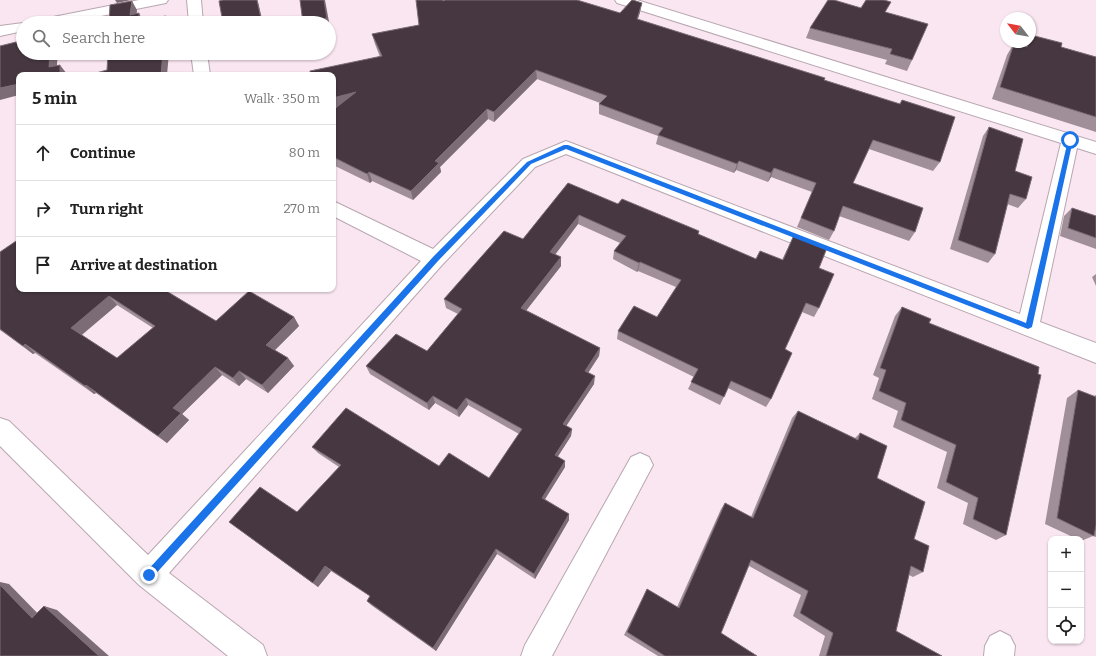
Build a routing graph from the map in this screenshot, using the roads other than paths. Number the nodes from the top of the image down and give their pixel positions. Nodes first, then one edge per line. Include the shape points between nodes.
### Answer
1 (161, 0) edge
2 (194, 0) edge
3 (622, 0) edge
4 (79, 16) edge
5 (195, 16) edge
6 (16, 28) edge
7 (0, 31) edge
8 (200, 60) edge
9 (202, 72) edge
10 (1070, 140) junction
11 (1096, 148) edge
12 (336, 209) edge
13 (436, 259) junction
14 (1028, 327) junction
15 (1096, 353) edge
16 (2, 433) edge
17 (640, 465) dead end
18 (149, 575) junction
19 (252, 656) edge
20 (536, 656) edge

1 - 4 street
2 - 5 street
3 - 10 street
6 - 7 street
8 - 9 street
10 - 11 street
10 - 14 street
12 - 13 street
13 - 14 street via 529,163 566,147
13 - 18 street
14 - 15 street
16 - 18 street
17 - 20 street
18 - 19 street

